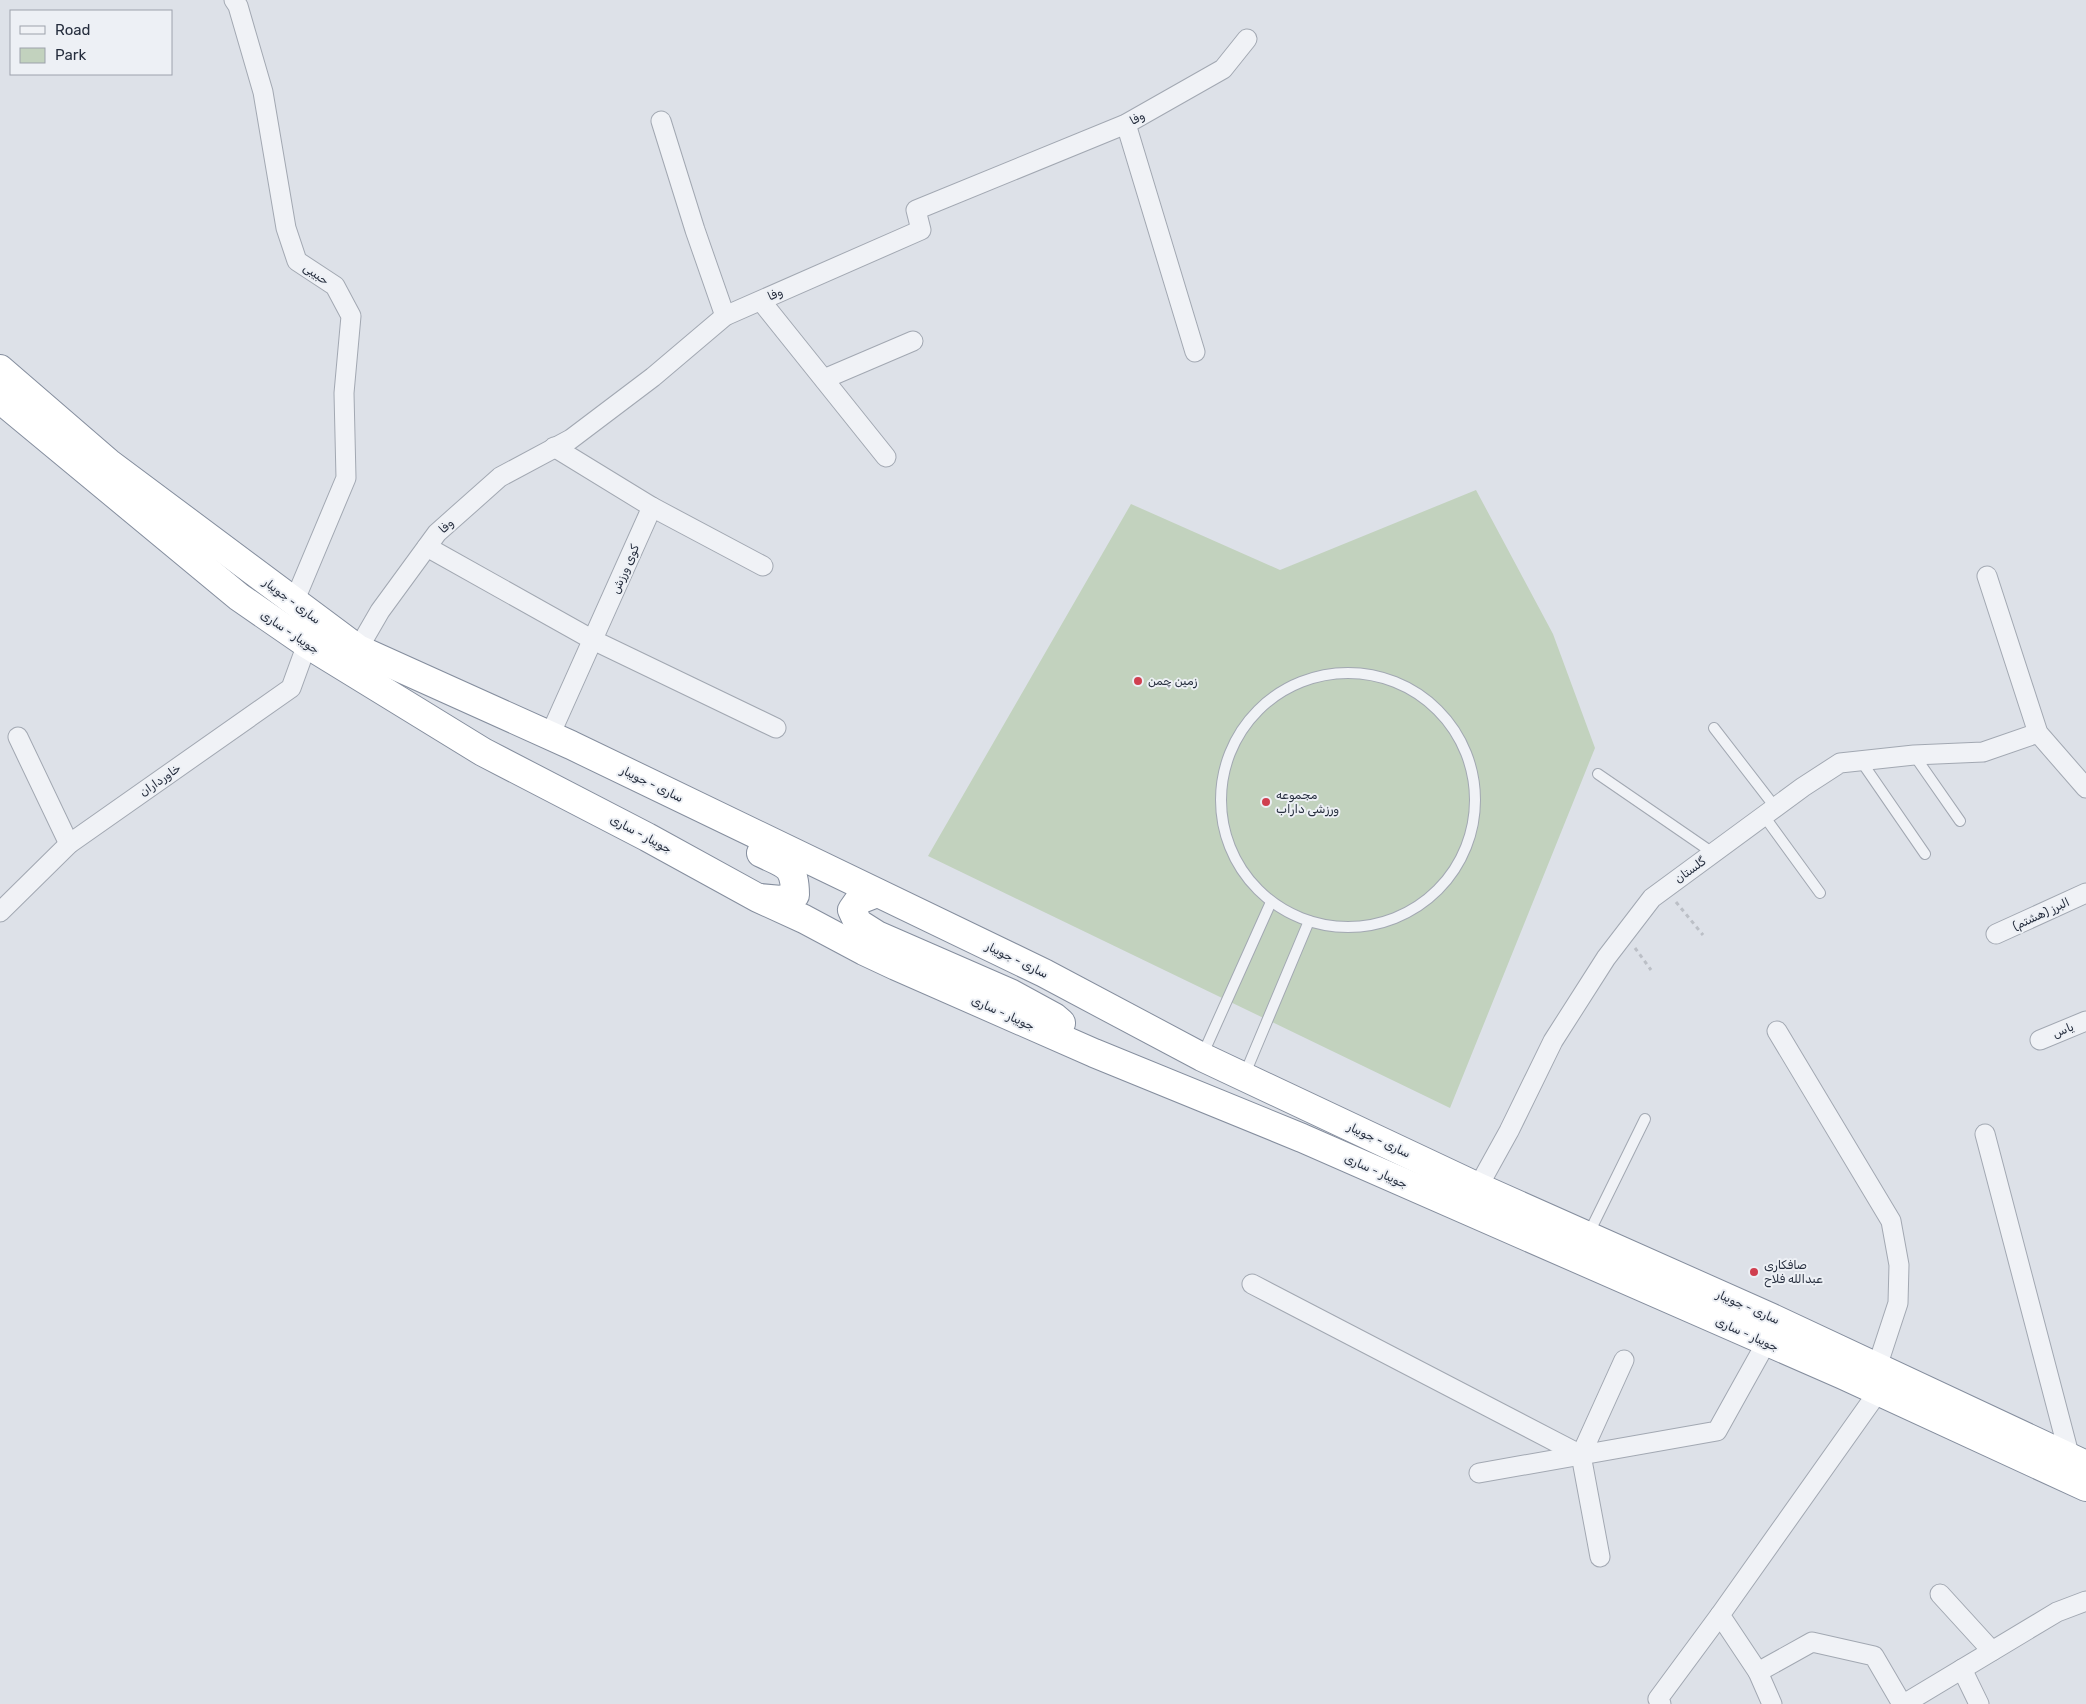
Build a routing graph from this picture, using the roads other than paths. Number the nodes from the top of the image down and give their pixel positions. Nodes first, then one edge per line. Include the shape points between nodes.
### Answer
1 (234, 0) edge
2 (1246, 39) dead end
3 (661, 121) dead end
4 (1126, 124) junction
5 (761, 301) junction
6 (725, 316) junction
7 (913, 341) dead end
8 (1194, 352) dead end
9 (0, 369) edge
10 (824, 379) junction
11 (0, 399) edge
12 (554, 448) junction
13 (886, 457) dead end
14 (652, 508) junction
15 (427, 547) junction
16 (763, 566) dead end
17 (1987, 576) dead end
18 (294, 602) junction
19 (594, 640) junction
20 (307, 644) junction
21 (358, 649) junction
22 (776, 728) dead end
23 (1714, 728) dead end
24 (2038, 732) junction
25 (550, 735) junction
26 (18, 737) dead end
27 (1914, 755) junction
28 (1861, 761) junction
29 (1598, 774) dead end
30 (660, 788) junction
31 (2086, 788) edge
32 (1770, 812) junction
33 (1960, 821) dead end
34 (69, 844) junction
35 (1713, 853) junction
36 (1925, 854) dead end
37 (877, 893) junction
38 (1820, 893) dead end
39 (2086, 893) edge
40 (758, 898) junction
41 (1271, 902) junction
42 (0, 912) edge
43 (1309, 921) junction
44 (1996, 934) dead end
45 (2086, 1020) edge
46 (1777, 1031) dead end
47 (2040, 1040) dead end
48 (1094, 1053) junction
49 (1202, 1057) junction
50 (1244, 1077) junction
51 (1645, 1119) dead end
52 (1985, 1134) dead end
53 (1478, 1187) junction
54 (1587, 1235) junction
55 (1252, 1284) dead end
56 (1766, 1343) junction
57 (1624, 1360) dead end
58 (1878, 1380) junction
59 (1580, 1455) junction
60 (2078, 1461) edge
61 (1479, 1473) dead end
62 (2086, 1487) edge
63 (1600, 1557) dead end
64 (1940, 1594) dead end
65 (2086, 1601) edge
66 (1720, 1614) junction
67 (1992, 1651) junction
68 (1962, 1669) junction
69 (1758, 1672) junction
70 (1661, 1704) edge
71 (1772, 1704) edge
72 (1903, 1704) edge
73 (1979, 1704) edge

1 - 18 street, حبیبی via 263,92 286,228 297,261 335,286 351,316 344,392 346,478
2 - 4 street, وفا via 1223,69
3 - 6 street
4 - 5 street, وفا via 916,210 921,230
4 - 8 street
5 - 6 street, وفا
5 - 10 street
6 - 12 street, وفا via 653,377 571,439
7 - 10 street
9 - 18 highway, ساری - جویبار via 110,464
10 - 13 street
11 - 20 highway, جویبار - ساری via 239,597
12 - 14 street
12 - 15 street, وفا via 500,477 437,533
14 - 16 street
14 - 19 street, کوی ورزش
15 - 19 street
15 - 21 street, وفا via 380,611
17 - 24 street
18 - 21 highway, ساری - جویبار
19 - 22 street
19 - 25 street, کوی ورزش
20 - 34 street, خاورداران via 291,688
20 - 40 highway, جویبار - ساری via 483,752
21 - 25 highway, ساری - جویبار
23 - 32 lane
24 - 27 street, گلستان via 1983,752
24 - 31 street
25 - 30 highway, ساری - جویبار
26 - 34 street
27 - 28 street, گلستان
27 - 33 lane
28 - 32 street, گلستان via 1840,763
28 - 36 lane
29 - 35 lane
30 - 37 highway, ساری - جویبار
30 - 40 highway via 677,807 710,830 787,865 795,879 795,895 781,900
32 - 35 street, گلستان
32 - 38 lane
34 - 42 street, خاورداران
35 - 53 street, گلستان via 1652,898 1606,958 1553,1041
37 - 48 highway via 858,900 852,910 858,923 877,935 1010,993 1054,1017
37 - 49 highway, ساری - جویبار via 1044,973
39 - 44 street, البرز (هشتم)
40 - 48 highway, جویبار - ساری via 864,951
41 - 43 lane
41 - 43 lane via 1241,870 1224,832 1220,789 1230,749 1252,715 1284,689 1322,675 1362,673 1402,684 1435,707 1460,739 1474,779 1474,822 1459,863 1431,896 1394,918 1352,927
41 - 49 lane
43 - 50 lane
45 - 47 street, یاس
46 - 58 street via 1891,1220 1899,1265 1898,1303
48 - 56 highway, جویبار - ساری via 1302,1138
49 - 50 highway, ساری - جویبار
50 - 53 highway, ساری - جویبار
51 - 54 lane
52 - 60 street
53 - 54 highway, ساری - جویبار
54 - 58 highway, ساری - جویبار
55 - 59 street
56 - 58 highway, جویبار - ساری
56 - 59 street via 1717,1431
57 - 59 street
58 - 60 highway, ساری - جویبار
58 - 62 highway, جویبار - ساری
58 - 66 street
59 - 61 street
59 - 63 street
64 - 67 street
65 - 67 street via 2057,1612
66 - 69 street
66 - 70 street via 1658,1699
67 - 68 street
68 - 72 street
68 - 73 street
69 - 71 street
69 - 72 street via 1812,1642 1874,1656

